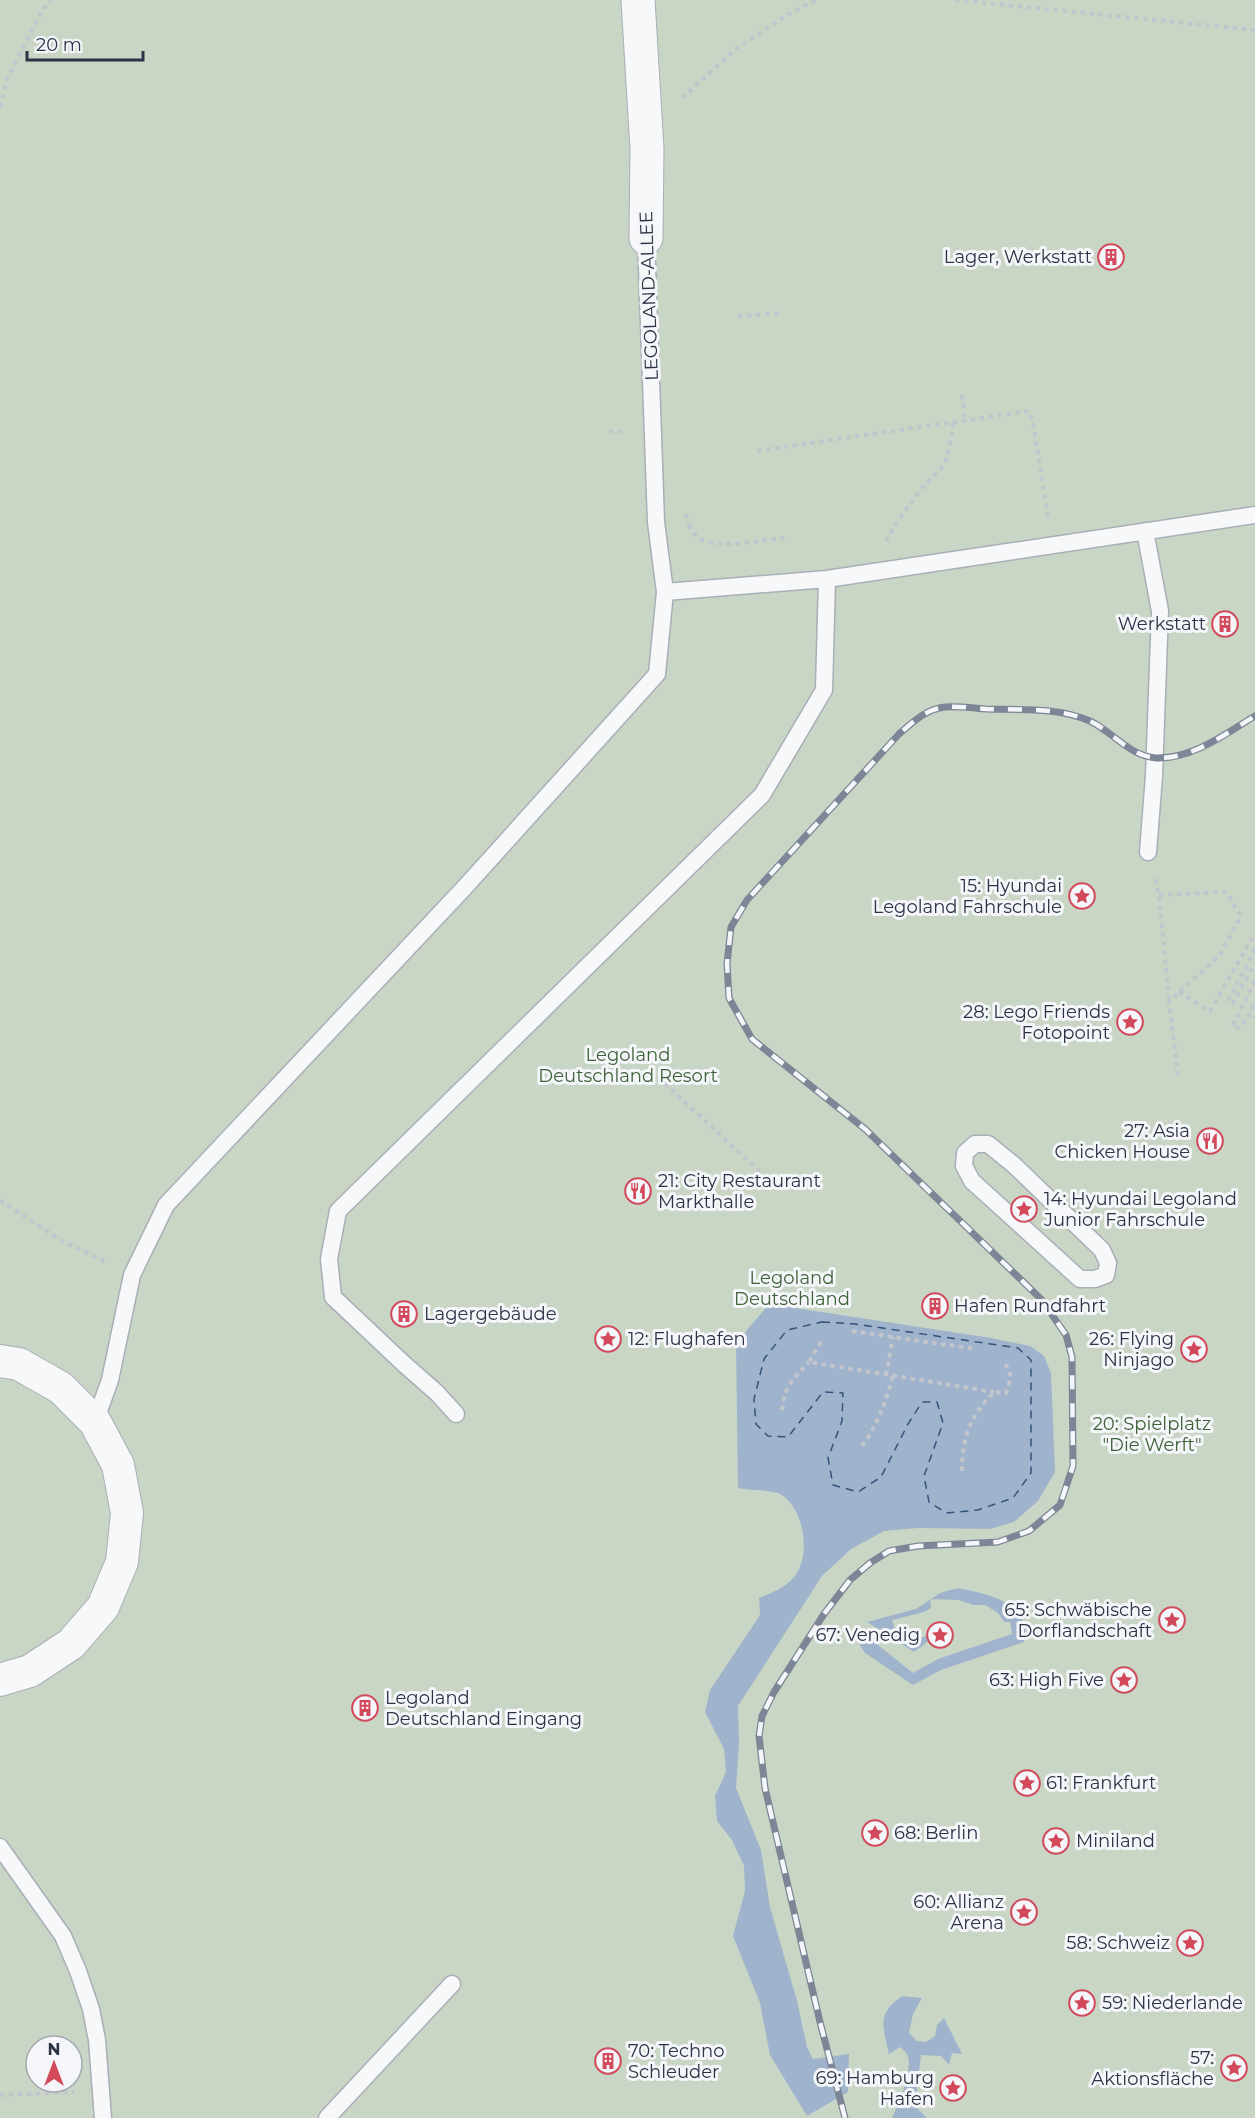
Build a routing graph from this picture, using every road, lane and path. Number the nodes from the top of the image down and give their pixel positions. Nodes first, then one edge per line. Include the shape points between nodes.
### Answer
1 (51, 0) edge
2 (638, 0) edge
3 (816, 0) edge
4 (955, 0) edge
5 (1255, 30) edge
6 (677, 102) dead end
7 (0, 107) edge
8 (646, 238) joint
9 (782, 313) dead end
10 (738, 316) dead end
11 (962, 394) dead end
12 (965, 420) junction
13 (953, 422) junction
14 (757, 451) dead end
15 (1255, 515) edge
16 (656, 522) junction
17 (1145, 531) junction
18 (785, 538) dead end
19 (1053, 545) junction
20 (869, 573) junction
21 (826, 579) junction
22 (665, 592) junction
23 (1148, 852) dead end
24 (1255, 933) edge
25 (1255, 949) edge
26 (1255, 963) edge
27 (1255, 981) edge
28 (1179, 992) junction
29 (1169, 1001) junction
30 (1255, 1001) edge
31 (1178, 1075) dead end
32 (658, 1077) dead end
33 (1014, 1165) joint
34 (771, 1182) dead end
35 (0, 1200) edge
36 (132, 1275) junction
37 (852, 1331) dead end
38 (893, 1337) junction
39 (820, 1342) dead end
40 (975, 1349) dead end
41 (6, 1357) edge
42 (809, 1362) junction
43 (1005, 1364) dead end
44 (886, 1375) junction
45 (893, 1375) junction
46 (994, 1392) junction
47 (782, 1410) dead end
48 (456, 1414) dead end
49 (95, 1422) junction
50 (862, 1446) dead end
51 (962, 1471) dead end
52 (0, 1680) edge
53 (0, 1847) edge
54 (452, 1984) dead end
55 (100, 2091) junction
56 (0, 2095) edge
57 (103, 2118) edge
58 (327, 2118) edge

1 - 7 path via 7,79
2 - 8 street, LEGOLAND-ALLEE via 647,149
3 - 6 path via 737,48
4 - 5 path
8 - 16 lane, LEGOLAND-ALLEE
9 - 10 path
11 - 12 path
12 - 13 path
12 - 19 path via 1029,411
13 - 14 path
13 - 20 path via 945,464 896,523
15 - 17 lane
16 - 18 path via 689,525 703,541
16 - 22 lane, LEGOLAND-ALLEE
17 - 19 lane
17 - 23 lane via 1160,610
19 - 20 lane
20 - 21 lane
21 - 22 lane
21 - 48 lane via 824,690 762,795 338,1212 329,1258 333,1297
22 - 36 lane, LEGOLAND-ALLEE via 657,674 465,887 166,1205
24 - 28 path via 1210,1011
25 - 26 path via 1228,1001 1233,1003
27 - 30 path via 1232,1026 1239,1028
28 - 29 path
28 - 29 path via 1220,955 1241,916 1227,892 1159,895
29 - 31 path
32 - 34 path
33 - 33 lane via 988,1144 975,1144 965,1153 964,1166 972,1181 1080,1279 1106,1275 1108,1263 1102,1250
35 - 36 path via 62,1240
36 - 49 lane, LEGOLAND-ALLEE via 110,1380
37 - 38 path
38 - 40 path
38 - 44 path
39 - 42 path
41 - 49 street via 61,1388
42 - 44 path
42 - 47 path via 788,1385
43 - 46 path via 1011,1378 1006,1393
44 - 45 path
45 - 46 path
45 - 50 path via 884,1407
46 - 51 path via 977,1412 963,1440
49 - 52 street via 118,1465 127,1513 122,1562 102,1607 71,1644 30,1671
53 - 55 lane via 63,1936 78,1971 93,2019
54 - 58 lane
55 - 56 path
55 - 57 lane

